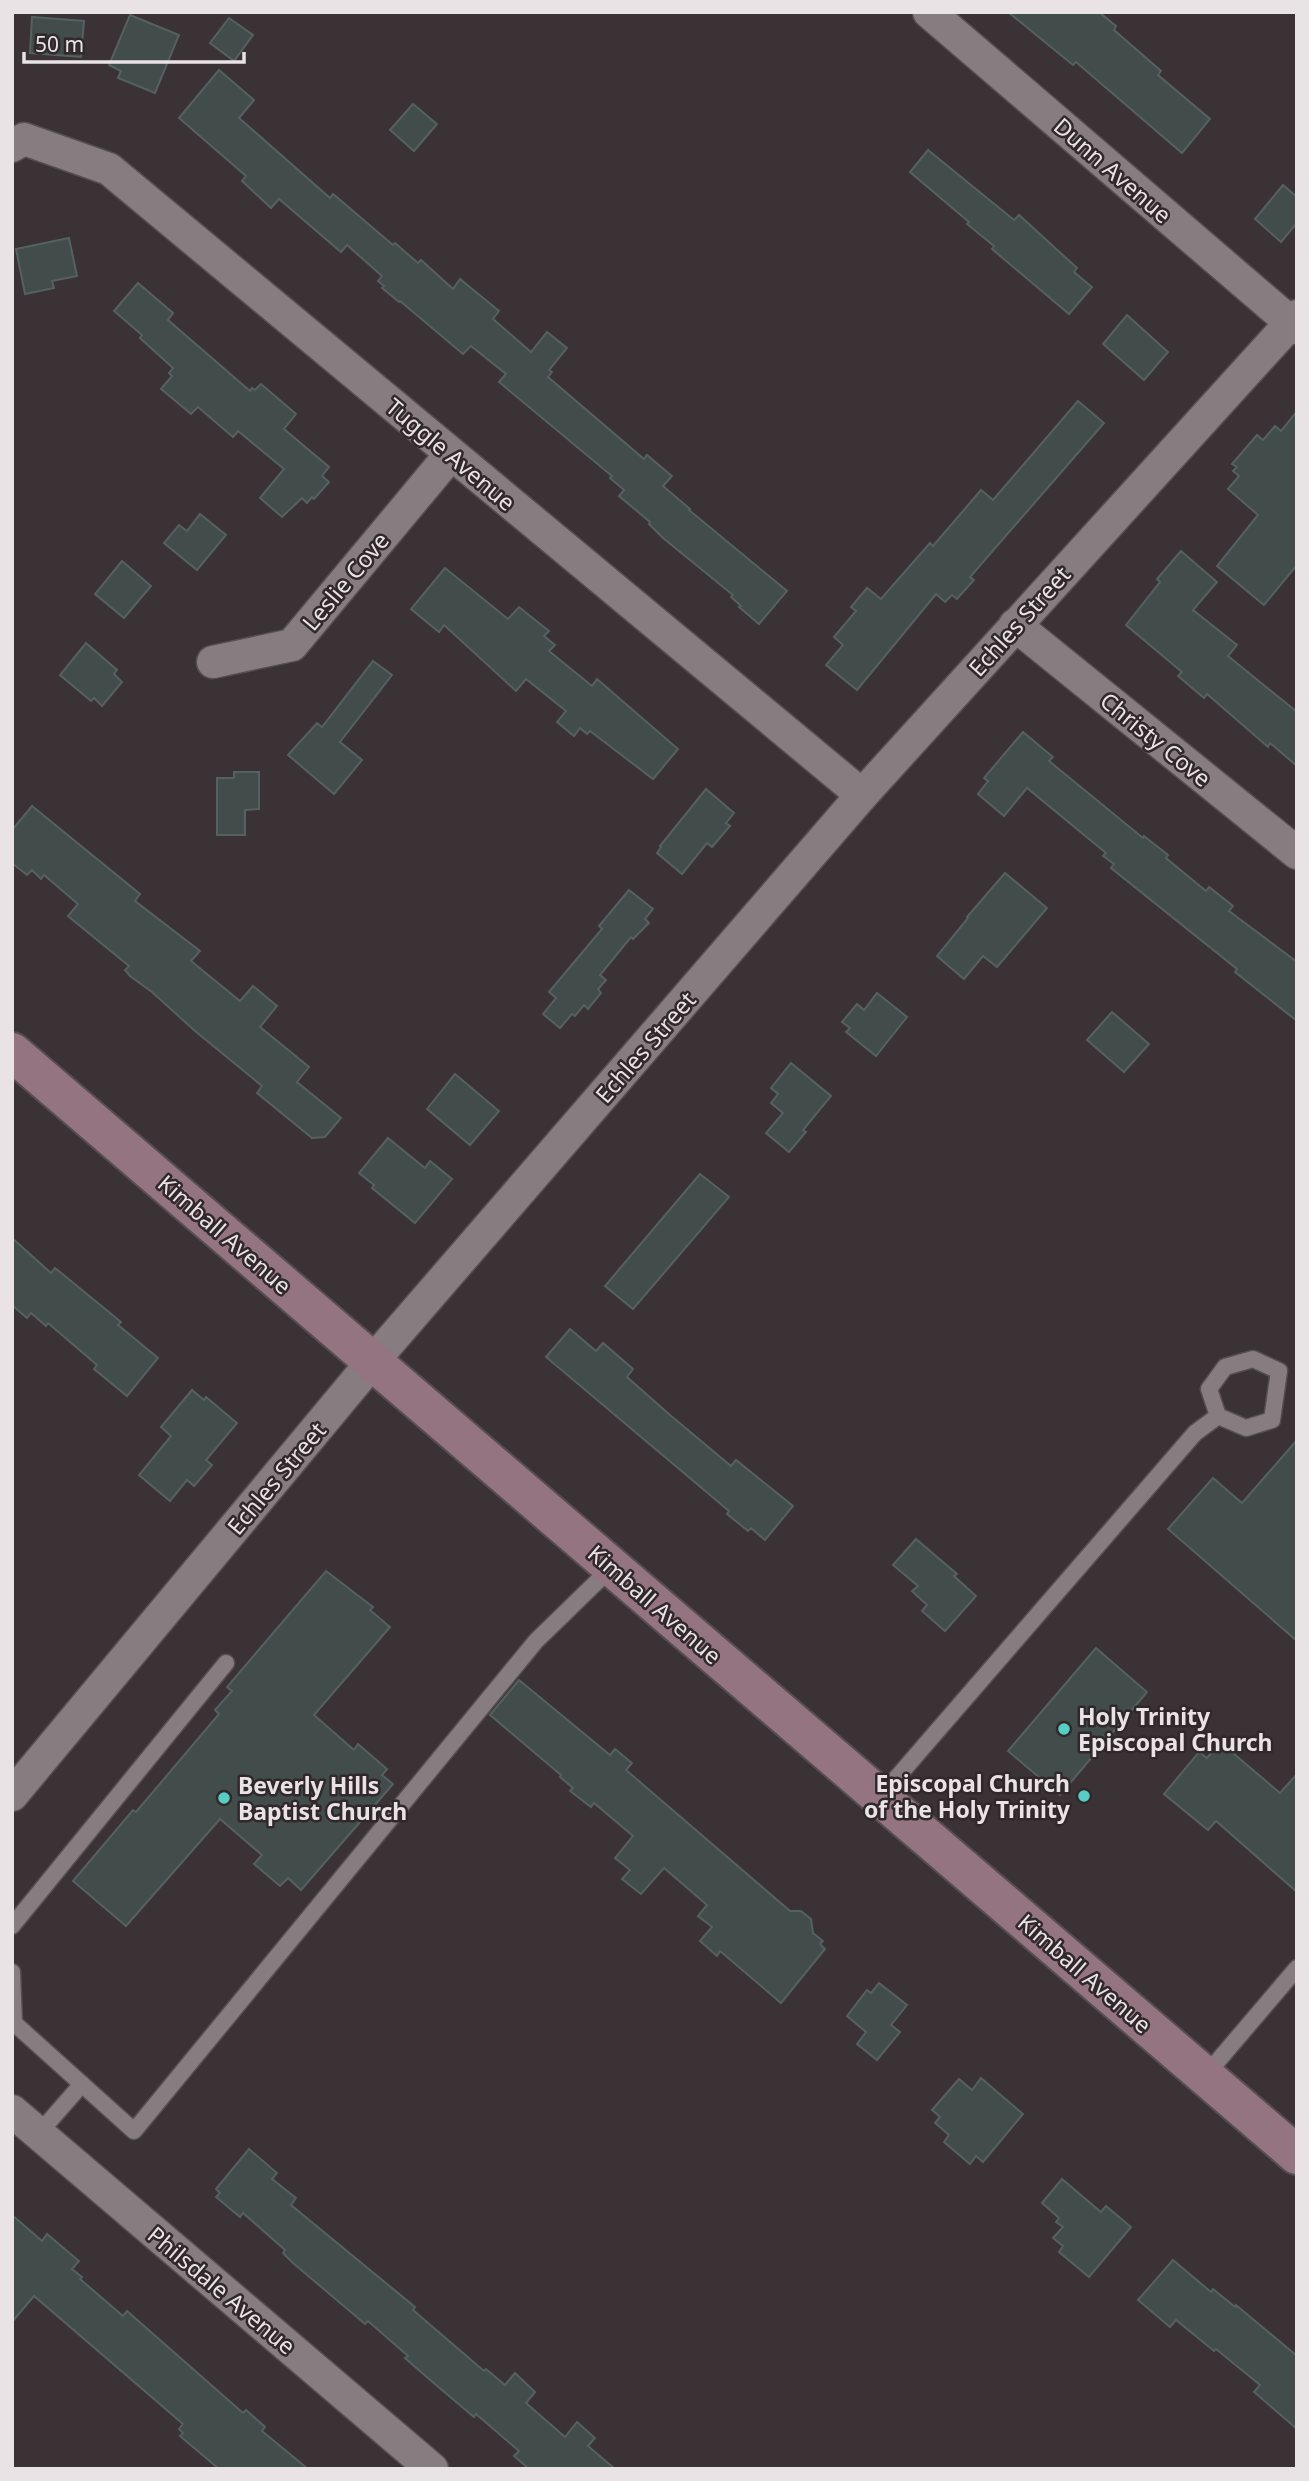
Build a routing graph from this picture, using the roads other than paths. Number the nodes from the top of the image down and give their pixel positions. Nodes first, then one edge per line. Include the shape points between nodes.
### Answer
1 (929, 12) edge
2 (18, 142) edge
3 (1295, 322) edge
4 (451, 454) junction
5 (1015, 625) junction
6 (213, 662) dead end
7 (862, 795) junction
8 (1297, 853) edge
9 (12, 1052) edge
10 (373, 1361) junction
11 (1218, 1416) junction
12 (612, 1566) junction
13 (226, 1663) dead end
14 (12, 1795) edge
15 (880, 1797) junction
16 (12, 1926) edge
17 (1297, 1968) edge
18 (12, 1972) edge
19 (1205, 2076) junction
20 (82, 2084) junction
21 (12, 2111) edge
22 (38, 2133) junction
23 (1297, 2155) edge
24 (432, 2469) edge

1 - 3 street, Dunn Avenue
2 - 4 street, Tuggle Avenue via 109,169
3 - 5 street, Echles Street
4 - 6 street, Leslie Cove via 292,645
4 - 7 street, Tuggle Avenue
5 - 7 street, Echles Street
5 - 8 street, Christy Cove
7 - 10 street, Echles Street
9 - 10 main road, Kimball Avenue
10 - 12 main road, Kimball Avenue
10 - 14 street, Echles Street
11 - 11 lane via 1246,1428 1272,1420 1279,1371 1253,1359 1225,1367 1209,1389
11 - 15 lane via 1195,1433
12 - 15 main road, Kimball Avenue
12 - 20 lane via 536,1641 134,2131
13 - 16 lane
15 - 19 main road, Kimball Avenue
17 - 19 lane
18 - 20 lane via 14,2023
19 - 23 main road, Kimball Avenue
20 - 22 lane
21 - 22 street, Philsdale Avenue
22 - 24 street, Philsdale Avenue

